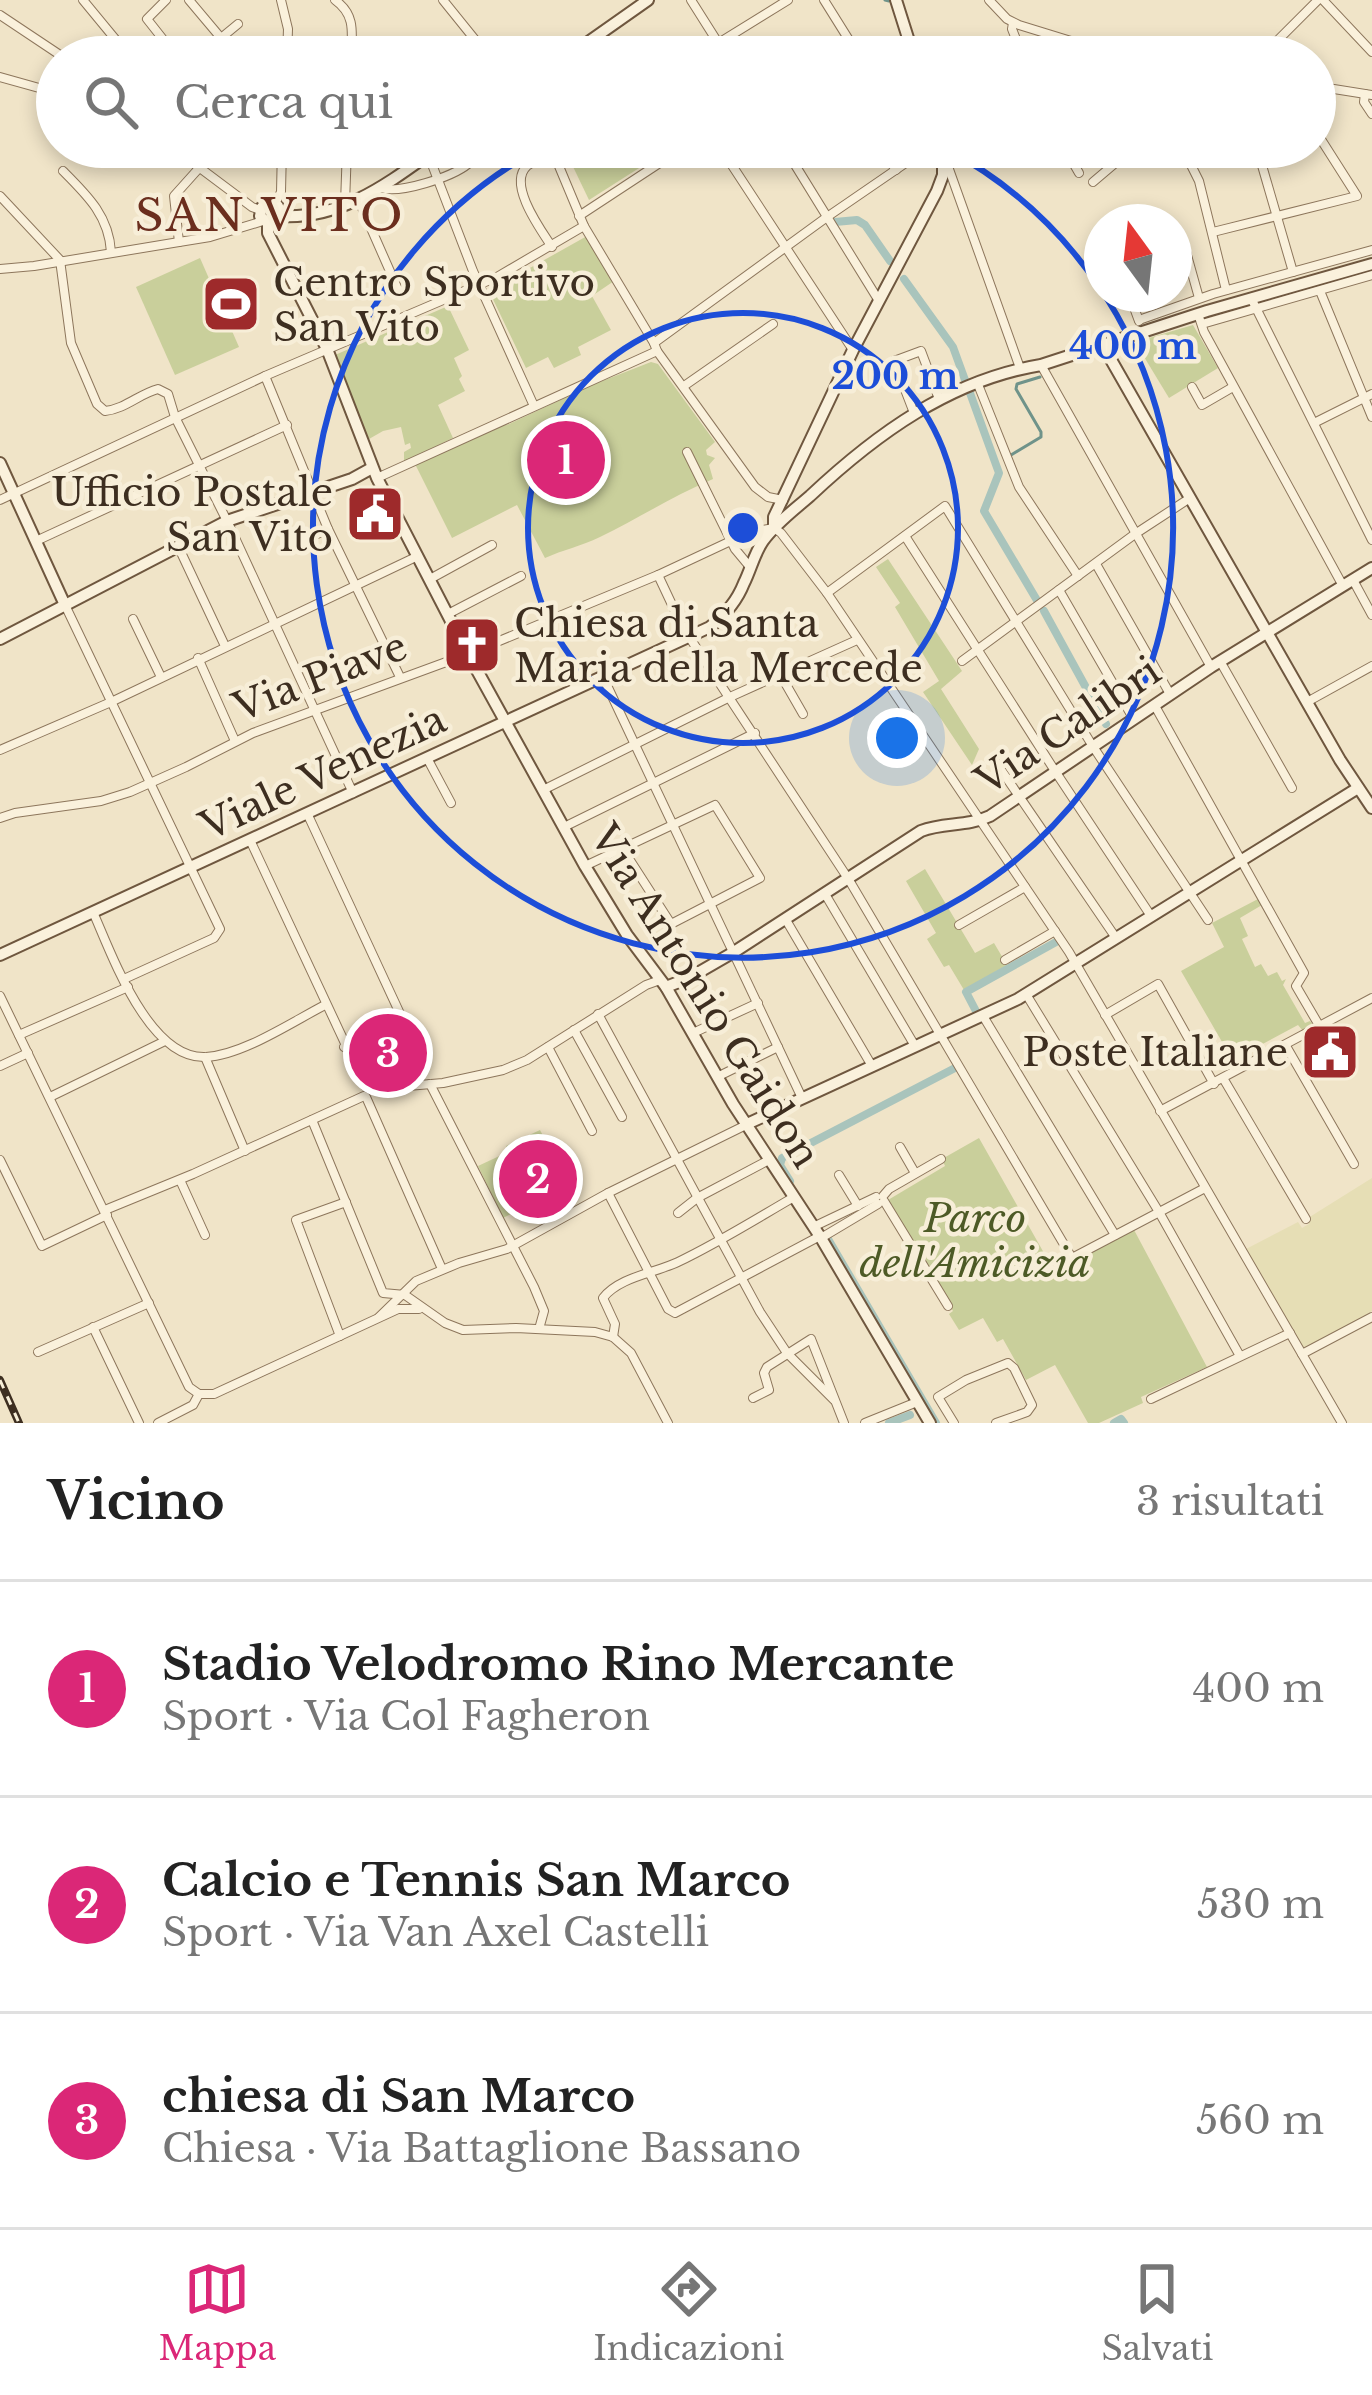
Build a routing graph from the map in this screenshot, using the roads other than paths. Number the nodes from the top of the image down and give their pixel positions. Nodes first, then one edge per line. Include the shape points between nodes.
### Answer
1 (83, 0) edge
2 (166, 0) edge
3 (189, 0) edge
4 (280, 0) edge
5 (335, 0) edge
6 (443, 0) edge
7 (648, 0) edge
8 (691, 0) edge
9 (788, 0) edge
10 (824, 0) edge
11 (896, 0) edge
12 (989, 0) edge
13 (1321, 0) edge
14 (0, 15) edge
15 (1013, 23) junction
16 (238, 24) dead end
17 (113, 36) edge
18 (160, 36) edge
19 (219, 36) edge
20 (229, 36) edge
21 (288, 36) edge
22 (352, 36) edge
23 (472, 36) edge
24 (597, 36) edge
25 (714, 36) edge
26 (730, 36) edge
27 (846, 36) edge
28 (908, 36) edge
29 (1015, 36) edge
30 (1055, 36) edge
31 (1283, 36) edge
32 (36, 39) edge
33 (1372, 52) edge
34 (0, 77) edge
35 (36, 87) edge
36 (1336, 90) edge
37 (1368, 95) edge
38 (1372, 114) edge
39 (1336, 162) edge
40 (199, 168) edge
41 (201, 168) edge
42 (282, 168) edge
43 (346, 168) edge
44 (410, 168) edge
45 (437, 168) edge
46 (459, 168) edge
47 (525, 168) edge
48 (560, 168) edge
49 (655, 168) edge
50 (734, 168) edge
51 (796, 168) edge
52 (899, 168) edge
53 (943, 168) edge
54 (950, 168) edge
55 (1076, 168) edge
56 (1107, 168) edge
57 (1192, 168) edge
58 (1263, 168) edge
59 (896, 170) joint
60 (63, 171) dead end
61 (1079, 173) dead end
62 (438, 178) junction
63 (1093, 182) dead end
64 (381, 188) junction
65 (0, 196) edge
66 (359, 202) junction
67 (345, 205) junction
68 (278, 210) junction
69 (826, 218) junction
70 (1276, 218) junction
71 (261, 221) junction
72 (582, 221) junction
73 (1213, 232) junction
74 (179, 242) junction
75 (552, 247) junction
76 (785, 248) junction
77 (111, 252) junction
78 (60, 260) junction
79 (1367, 265) edge
80 (0, 268) edge
81 (1293, 272) junction
82 (1192, 275) edge
83 (479, 285) junction
84 (1226, 290) junction
85 (1319, 290) junction
86 (400, 294) dead end
87 (1213, 294) junction
88 (1199, 298) junction
89 (880, 303) junction
90 (1253, 303) junction
91 (1136, 312) edge
92 (1206, 318) junction
93 (773, 324) dead end
94 (1141, 326) junction
95 (1102, 344) junction
96 (656, 347) junction
97 (327, 350) junction
98 (854, 350) junction
99 (1041, 364) junction
100 (1020, 368) junction
101 (266, 376) junction
102 (977, 382) junction
103 (684, 386) junction
104 (1192, 387) dead end
105 (1233, 388) junction
106 (1368, 396) edge
107 (939, 399) junction
108 (534, 406) junction
109 (914, 413) junction
110 (175, 417) junction
111 (1372, 417) edge
112 (1314, 423) junction
113 (286, 425) junction
114 (687, 452) dead end
115 (0, 463) edge
116 (200, 465) junction
117 (375, 473) junction
118 (314, 490) junction
119 (14, 493) junction
120 (1190, 497) junction
121 (0, 500) edge
122 (783, 500) junction
123 (805, 500) junction
124 (227, 521) junction
125 (774, 528) junction
126 (328, 529) junction
127 (750, 532) junction
128 (1135, 534) junction
129 (905, 536) junction
130 (1372, 539) edge
131 (36, 541) junction
132 (731, 542) junction
133 (762, 542) junction
134 (492, 545) dead end
135 (178, 546) junction
136 (287, 548) dead end
137 (418, 556) junction
138 (1096, 564) junction
139 (750, 567) junction
140 (1372, 568) edge
141 (658, 575) junction
142 (521, 576) dead end
143 (1078, 576) junction
144 (430, 579) junction
145 (1348, 583) junction
146 (354, 585) junction
147 (1059, 590) junction
148 (827, 593) junction
149 (65, 605) junction
150 (448, 614) junction
151 (1372, 615) edge
152 (133, 619) dead end
153 (1018, 622) junction
154 (275, 623) junction
155 (1267, 632) junction
156 (690, 637) junction
157 (0, 639) edge
158 (857, 640) junction
159 (225, 646) junction
160 (977, 651) junction
161 (468, 654) junction
162 (198, 658) junction
163 (962, 662) dead end
164 (1216, 664) junction
165 (1372, 665) edge
166 (780, 674) junction
167 (161, 677) junction
168 (400, 677) junction
169 (603, 677) junction
170 (1170, 694) junction
171 (730, 698) junction
172 (111, 702) junction
173 (1307, 702) junction
174 (1154, 704) junction
175 (316, 711) junction
176 (803, 714) dead end
177 (1133, 718) junction
178 (506, 722) junction
179 (755, 733) junction
180 (235, 741) junction
181 (635, 744) junction
182 (1092, 745) junction
183 (0, 750) edge
184 (427, 758) junction
185 (995, 761) dead end
186 (1055, 771) junction
187 (653, 783) junction
188 (149, 785) junction
189 (1292, 788) dead end
190 (1358, 788) junction
191 (544, 790) junction
192 (352, 793) junction
193 (1019, 796) junction
194 (451, 803) dead end
195 (1371, 805) edge
196 (307, 813) junction
197 (0, 818) edge
198 (980, 821) junction
199 (673, 825) junction
200 (564, 827) junction
201 (250, 840) junction
202 (622, 848) junction
203 (1242, 860) junction
204 (585, 866) junction
205 (191, 867) junction
206 (849, 880) junction
207 (1025, 887) junction
208 (1189, 892) junction
209 (825, 894) junction
210 (711, 904) junction
211 (93, 912) junction
212 (1151, 916) junction
213 (786, 920) junction
214 (1208, 920) dead end
215 (959, 925) dead end
216 (1055, 931) junction
217 (1116, 938) junction
218 (734, 952) junction
219 (0, 955) edge
220 (1005, 961) dead end
221 (1076, 964) junction
222 (126, 983) junction
223 (663, 983) junction
224 (1026, 994) junction
225 (0, 996) edge
226 (1369, 1000) edge
227 (758, 1003) junction
228 (325, 1005) junction
229 (1372, 1013) edge
230 (598, 1014) junction
231 (1105, 1015) junction
232 (983, 1016) junction
233 (1320, 1028) junction
234 (574, 1030) junction
235 (692, 1033) junction
236 (20, 1035) junction
237 (939, 1036) junction
238 (165, 1042) junction
239 (547, 1046) junction
240 (915, 1046) junction
241 (1286, 1046) junction
242 (344, 1047) junction
243 (778, 1047) junction
244 (28, 1053) junction
245 (205, 1057) junction
246 (0, 1066) edge
247 (872, 1066) junction
248 (717, 1077) junction
249 (1223, 1078) junction
250 (430, 1084) junction
251 (1214, 1084) junction
252 (367, 1092) junction
253 (50, 1097) junction
254 (802, 1098) junction
255 (1160, 1111) junction
256 (622, 1117) dead end
257 (312, 1120) junction
258 (747, 1124) junction
259 (592, 1131) dead end
260 (900, 1147) dead end
261 (245, 1151) junction
262 (941, 1159) dead end
263 (0, 1160) edge
264 (676, 1160) junction
265 (769, 1160) junction
266 (1354, 1164) dead end
267 (915, 1173) junction
268 (839, 1175) dead end
269 (180, 1180) junction
270 (1205, 1188) junction
271 (608, 1193) junction
272 (794, 1197) junction
273 (698, 1198) junction
274 (880, 1199) junction
275 (346, 1202) junction
276 (858, 1206) junction
277 (1159, 1212) junction
278 (106, 1213) junction
279 (678, 1213) dead end
280 (1306, 1219) dead end
281 (818, 1234) junction
282 (205, 1235) dead end
283 (1115, 1235) junction
284 (718, 1239) junction
285 (514, 1246) junction
286 (442, 1269) junction
287 (649, 1271) junction
288 (739, 1277) junction
289 (400, 1294) junction
290 (149, 1303) junction
291 (948, 1306) dead end
292 (425, 1310) junction
293 (379, 1317) junction
294 (1372, 1317) edge
295 (93, 1327) junction
296 (539, 1329) junction
297 (1290, 1333) junction
298 (340, 1336) junction
299 (613, 1336) junction
300 (38, 1352) dead end
301 (788, 1353) junction
302 (1302, 1354) junction
303 (1240, 1356) junction
304 (199, 1394) junction
305 (753, 1398) dead end
306 (1151, 1399) dead end
307 (834, 1400) junction
308 (917, 1402) junction
309 (161, 1422) edge
310 (139, 1423) edge
311 (668, 1423) edge
312 (844, 1423) edge
313 (865, 1423) edge
314 (930, 1423) edge
315 (954, 1423) edge
316 (996, 1423) edge
317 (1342, 1423) edge

1 - 17 street
2 - 18 street via 147,19
3 - 19 street
4 - 21 street
5 - 22 street via 350,16
6 - 23 street
7 - 24 street
8 - 25 street
9 - 26 street
10 - 27 street
11 - 28 street
12 - 15 street
13 - 31 street
13 - 33 street
14 - 32 street
15 - 29 street
15 - 30 street
16 - 20 street
34 - 35 street
36 - 37 street
37 - 38 street
39 - 70 street via 1358,196
40 - 74 street via 174,196
41 - 71 street
42 - 68 street
43 - 67 street
44 - 64 street
45 - 62 street
46 - 62 street
47 - 75 street via 520,182
48 - 72 street
49 - 72 street
50 - 76 street
51 - 69 street
52 - 59 street
53 - 89 street
54 - 100 street
55 - 61 street
56 - 63 street
57 - 73 street
58 - 70 street
59 - 69 street
60 - 77 street via 96,206
62 - 64 street
62 - 83 street
64 - 66 street
65 - 78 street
66 - 67 street
66 - 86 street
67 - 68 street via 316,214
68 - 71 street via 274,223
68 - 71 street via 265,204
69 - 76 street
69 - 89 street
70 - 73 street
70 - 81 street
71 - 74 street
71 - 97 street, Via Antonio Gaidon
72 - 75 street
72 - 96 street
73 - 84 street
74 - 77 street
75 - 83 street
76 - 96 street
76 - 98 street
77 - 78 street
78 - 80 street
78 - 110 street via 71,343 97,404 116,410 158,389
79 - 81 street
79 - 85 street
79 - 90 street, Viale Venezia
81 - 84 street
82 - 88 street
83 - 97 street
83 - 108 street
84 - 87 street
85 - 90 street
85 - 106 street
87 - 88 street
87 - 92 street
88 - 94 street
89 - 98 street
90 - 92 street, Viale Venezia
90 - 112 street
91 - 94 street
92 - 94 street, Viale Venezia
92 - 105 street
93 - 103 street
94 - 95 street, Viale Venezia
95 - 99 street, Viale Venezia
95 - 120 street
96 - 103 street
96 - 108 street
97 - 101 street
97 - 117 street, Via Antonio Gaidon
98 - 122 street
99 - 100 street, Viale Venezia
99 - 128 street
100 - 102 street, Viale Venezia
101 - 110 street
101 - 113 street
102 - 107 street, Viale Venezia
102 - 143 street via 1019,487
103 - 122 street via 755,487
104 - 105 street via 1202,405
105 - 145 street
106 - 111 street
106 - 112 street
107 - 109 street, Viale Venezia
107 - 109 street via 920,351 894,361
108 - 117 street
109 - 123 street, Viale Venezia
110 - 116 street
110 - 119 street
112 - 130 street
113 - 116 street
113 - 118 street
114 - 132 street
115 - 119 street
116 - 124 street
116 - 131 street
117 - 118 street
117 - 137 street, Via Antonio Gaidon
118 - 124 street
118 - 126 street
119 - 121 street
119 - 131 street
120 - 128 street
120 - 155 street
122 - 123 street
122 - 125 street
123 - 125 street, Viale Venezia
124 - 135 street
124 - 154 street
125 - 127 street, Via Piave
125 - 133 street, Viale Venezia
125 - 148 street
126 - 136 street
126 - 146 street
127 - 132 street, Via Piave
127 - 133 street
128 - 138 street
128 - 164 street
129 - 148 street
129 - 153 street via 945,506
129 - 160 street
131 - 149 street
132 - 139 street
132 - 141 street, Via Piave
133 - 139 street, Viale Venezia
134 - 144 street
135 - 149 street
135 - 159 street
137 - 144 street, Via Antonio Gaidon
137 - 146 street
138 - 143 street
138 - 170 street
139 - 156 street, Viale Venezia via 724,614
140 - 145 street, Via Calibri
141 - 156 street
141 - 161 street, Via Piave
142 - 150 street
143 - 147 street
144 - 150 street, Via Antonio Gaidon
145 - 151 street
145 - 155 street, Via Calibri
146 - 154 street
146 - 168 street
147 - 153 street
147 - 177 street
148 - 158 street
149 - 157 street
149 - 172 street
150 - 161 street, Via Antonio Gaidon
152 - 167 street
153 - 160 street
153 - 182 street
154 - 159 street
154 - 175 street
155 - 164 street, Via Calibri
155 - 173 street
156 - 169 street, Viale Venezia
156 - 171 street
158 - 166 street
158 - 198 street
159 - 162 street
160 - 163 street
160 - 186 street
161 - 168 street, Via Piave
161 - 178 street, Via Antonio Gaidon
162 - 167 street
162 - 180 street
164 - 170 street, Via Calibri
164 - 189 street
165 - 173 street
166 - 171 street
166 - 176 street
167 - 172 street
168 - 175 street, Via Piave
169 - 178 street, Viale Venezia
169 - 181 street
170 - 174 street, Via Calibri
171 - 179 street
171 - 181 street
172 - 183 street
172 - 188 street
173 - 190 street
174 - 177 street, Via Calibri
174 - 203 street
175 - 180 street, Via Piave
175 - 192 street
177 - 182 street, Via Calibri
178 - 184 street, Viale Venezia
178 - 191 street, Via Antonio Gaidon
179 - 187 street
179 - 206 street
180 - 188 street, Via Piave
181 - 187 street
181 - 191 street
182 - 186 street, Via Calibri
182 - 208 street
184 - 192 street, Viale Venezia
184 - 194 street
185 - 193 street
186 - 193 street, Via Calibri
186 - 212 street
187 - 199 street
187 - 200 street
188 - 197 street, Via Piave
188 - 205 street
190 - 195 street
190 - 203 street
191 - 200 street, Via Antonio Gaidon
192 - 196 street, Viale Venezia
193 - 198 street, Via Calibri
193 - 217 street
196 - 201 street, Viale Venezia
196 - 242 street via 402,1018
198 - 206 street, Via Calibri via 924,830
198 - 207 street
199 - 202 street
199 - 210 street
199 - 210 street via 715,805 760,878
200 - 204 street, Via Antonio Gaidon
201 - 205 street, Viale Venezia
201 - 228 street
202 - 204 street
202 - 210 street via 671,925
203 - 208 street
203 - 233 street via 1304,974 1296,984
204 - 223 street, Via Antonio Gaidon
205 - 211 street, Viale Venezia
205 - 222 street via 220,929
206 - 209 street, Via Calibri
206 - 237 street
207 - 215 street
207 - 216 street
208 - 212 street
208 - 214 street
209 - 213 street, Via Calibri
209 - 240 street
210 - 218 street
211 - 219 street, Viale Venezia
211 - 222 street
212 - 217 street
213 - 218 street, Via Calibri
213 - 247 street
216 - 220 street
216 - 221 street
217 - 221 street
218 - 223 street, Via Calibri
218 - 227 street
221 - 224 street
221 - 231 street
222 - 236 street
222 - 238 street
223 - 230 street
223 - 235 street, Via Antonio Gaidon
224 - 232 street
224 - 277 street
225 - 236 street
226 - 229 street
226 - 233 street
227 - 235 street
227 - 243 street
228 - 242 street
228 - 245 street
230 - 234 street
230 - 264 street
231 - 251 street via 1158,984
231 - 255 street
232 - 237 street
232 - 283 street
233 - 241 street
234 - 239 street
234 - 256 street
235 - 248 street, Via Antonio Gaidon
236 - 244 street
237 - 240 street
237 - 283 street via 1072,1258
238 - 245 street
238 - 253 street
239 - 250 street via 503,1070
239 - 259 street
240 - 247 street
241 - 249 street
241 - 266 street
242 - 252 street
243 - 248 street
243 - 254 street
244 - 246 street
244 - 253 street
245 - 261 street
247 - 254 street
248 - 258 street, Via Antonio Gaidon
249 - 251 street
249 - 280 street
250 - 252 street
250 - 285 street
251 - 255 street
252 - 257 street
252 - 286 street
253 - 278 street
254 - 258 street
255 - 270 street
257 - 261 street
257 - 275 street
258 - 264 street
258 - 265 street, Via Antonio Gaidon
260 - 267 street
261 - 269 street
262 - 267 street
263 - 278 street via 42,1246
264 - 271 street
264 - 273 street
265 - 272 street, Via Antonio Gaidon
265 - 273 street
267 - 274 street
268 - 276 street
269 - 278 street
269 - 282 street
270 - 277 street
270 - 297 street
271 - 285 street
271 - 287 street
272 - 281 street, Via Antonio Gaidon
272 - 284 street
273 - 279 street
273 - 284 street
274 - 276 street
274 - 281 street
274 - 291 street
275 - 289 street via 382,1291
275 - 298 street via 296,1220
276 - 281 street
277 - 283 street
277 - 303 street
278 - 290 street
281 - 288 street
281 - 308 street, Via Antonio Gaidon
284 - 287 street
284 - 288 street
285 - 286 street
285 - 296 street via 544,1311
286 - 289 street
287 - 288 street via 675,1313
287 - 299 street via 604,1296
288 - 301 street
289 - 292 street
289 - 293 street
290 - 295 street
290 - 304 street
292 - 293 street
292 - 296 street via 463,1330
293 - 298 street
294 - 302 street
295 - 300 street
295 - 310 street
296 - 299 street
297 - 302 street
297 - 303 street
298 - 304 street
299 - 311 street via 631,1353
301 - 305 street via 767,1367 769,1390
301 - 307 street
301 - 307 street via 811,1340
302 - 317 street
303 - 306 street
304 - 309 street
307 - 312 street
308 - 313 street
308 - 314 street, Via Antonio Gaidon
315 - 316 street via 938,1397 1008,1364 1033,1405

